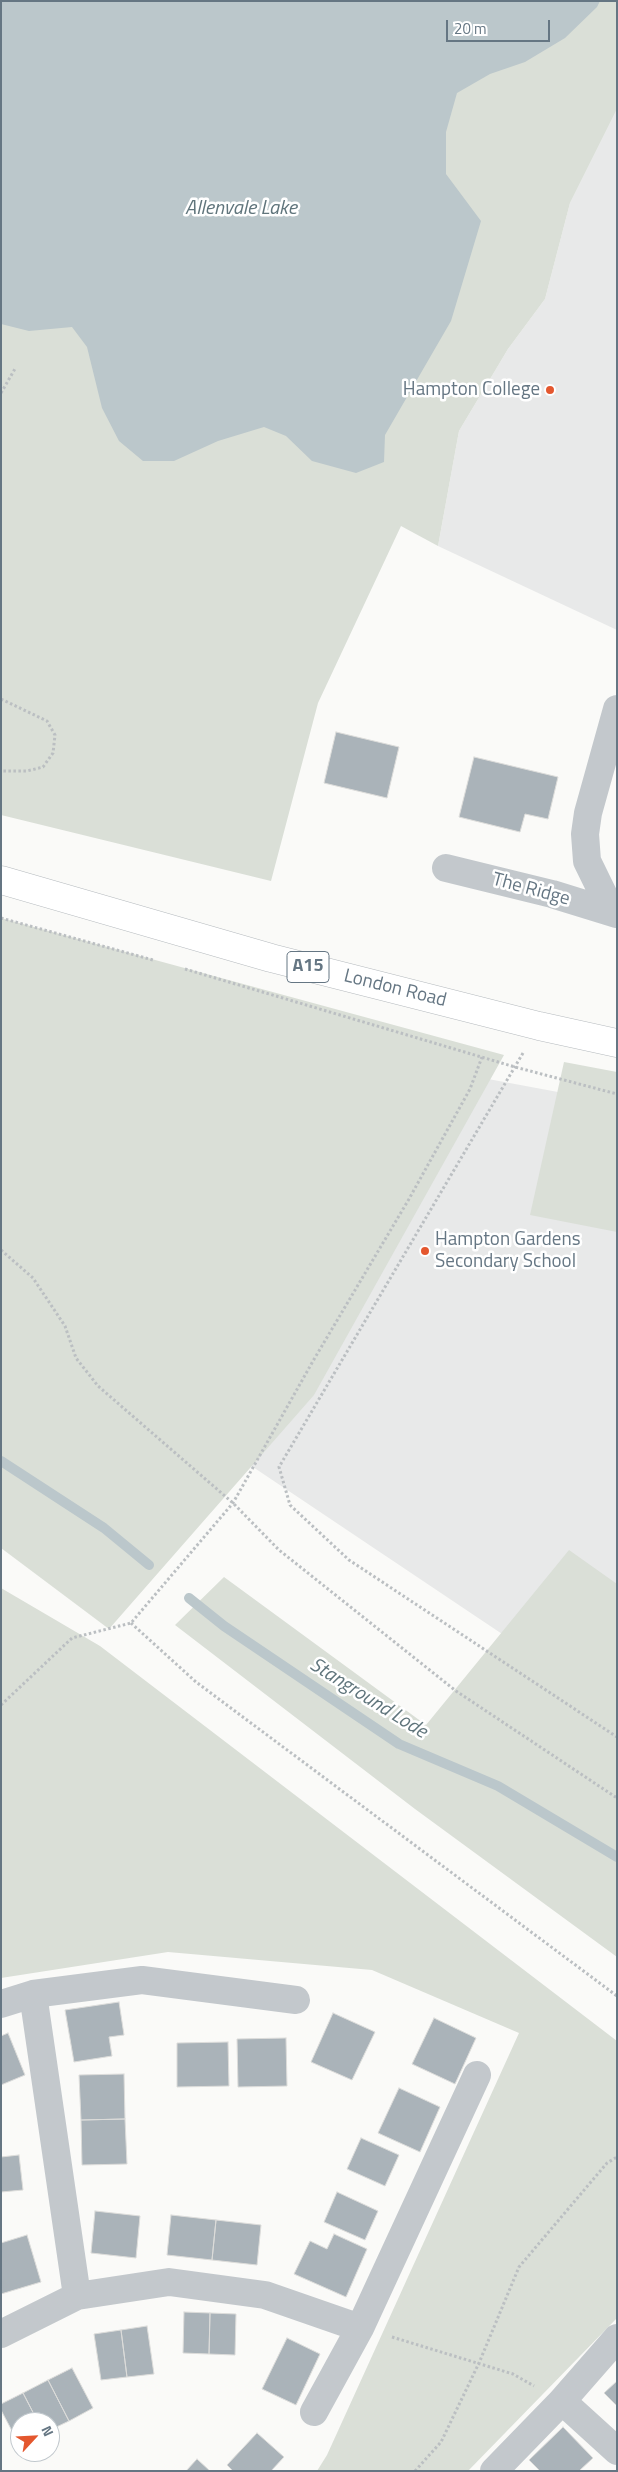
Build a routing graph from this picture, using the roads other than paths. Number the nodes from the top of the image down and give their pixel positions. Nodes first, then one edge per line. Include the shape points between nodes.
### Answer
1 (617, 709) edge
2 (446, 868) dead end
3 (1, 880) edge
4 (614, 913) edge
5 (617, 1042) edge
6 (33, 1994) junction
7 (296, 2000) dead end
8 (1, 2004) edge
9 (477, 2075) dead end
10 (77, 2296) junction
11 (360, 2328) junction
12 (1, 2334) edge
13 (617, 2338) edge
14 (562, 2401) junction
15 (314, 2412) dead end
16 (617, 2451) edge
17 (494, 2471) edge

1 - 4 street via 585,834 588,861
2 - 4 street, The Ridge
3 - 5 main road, London Road / A15 via 271,958 539,1026
6 - 7 street via 142,1980
6 - 8 street
6 - 10 street
9 - 11 street
10 - 11 street via 169,2282 265,2295
10 - 12 street
11 - 15 street
13 - 14 street
14 - 16 street
14 - 17 street

